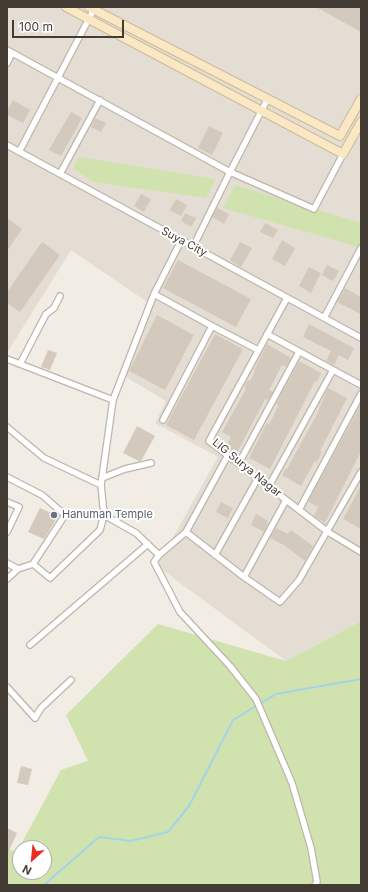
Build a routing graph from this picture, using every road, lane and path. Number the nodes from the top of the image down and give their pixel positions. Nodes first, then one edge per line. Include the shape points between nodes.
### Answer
1 (66, 7) edge
2 (91, 8) edge
3 (88, 19) junction
4 (10, 52) edge
5 (7, 63) edge
6 (58, 77) junction
7 (268, 98) junction
8 (100, 100) junction
9 (361, 100) edge
10 (262, 111) junction
11 (361, 122) edge
12 (7, 145) edge
13 (19, 152) junction
14 (343, 154) junction
15 (230, 172) junction
16 (60, 174) junction
17 (181, 241) junction
18 (193, 246) junction
19 (361, 248) edge
20 (154, 294) junction
21 (60, 296) dead end
22 (287, 298) junction
23 (324, 318) junction
24 (212, 326) junction
25 (267, 334) junction
26 (361, 338) edge
27 (258, 350) junction
28 (299, 352) junction
29 (7, 359) edge
30 (20, 364) junction
31 (333, 370) junction
32 (361, 385) edge
33 (361, 394) edge
34 (113, 400) junction
35 (163, 420) dead end
36 (7, 427) edge
37 (228, 455) junction
38 (151, 463) dead end
39 (239, 464) junction
40 (361, 472) edge
41 (7, 477) edge
42 (102, 478) junction
43 (258, 478) junction
44 (101, 485) junction
45 (269, 486) junction
46 (286, 500) junction
47 (7, 502) edge
48 (300, 510) junction
49 (65, 515) junction
50 (104, 515) junction
51 (7, 532) edge
52 (186, 532) junction
53 (328, 532) junction
54 (148, 544) junction
55 (361, 552) edge
56 (214, 554) junction
57 (159, 555) junction
58 (7, 563) edge
59 (33, 564) junction
60 (18, 569) junction
61 (244, 577) junction
62 (7, 579) edge
63 (30, 645) dead end
64 (71, 680) dead end
65 (7, 687) edge
66 (316, 885) edge

1 - 3 street
2 - 3 street
2 - 7 street
3 - 6 street
3 - 10 street
4 - 5 street
4 - 6 street
6 - 8 street
6 - 13 street
7 - 9 street via 340,136
7 - 10 street
8 - 15 street
8 - 16 street
10 - 14 street
10 - 15 street
11 - 14 street
12 - 13 street, Suya City
13 - 16 street, Suya City
14 - 15 street via 314,209
15 - 18 street
16 - 17 street, Suya City
17 - 18 street, Suya City
17 - 20 street
18 - 22 street, Suya City
19 - 23 street
20 - 24 street
20 - 34 street
21 - 30 street via 54,308 46,314
22 - 23 street, Suya City
22 - 25 street, LIG Surya Nagar
23 - 26 street, Suya City
24 - 27 street
24 - 35 street
25 - 27 street, LIG Surya Nagar
25 - 28 street
27 - 37 street, LIG Surya Nagar via 209,441
28 - 31 street
28 - 39 street
29 - 30 street
30 - 34 street
31 - 32 street
31 - 45 street
33 - 48 street
34 - 42 street
36 - 44 street via 44,458
37 - 39 street, LIG Surya Nagar
37 - 52 street
38 - 42 street
39 - 43 street, LIG Surya Nagar
40 - 53 street
41 - 49 street via 42,495
42 - 44 street
43 - 45 street, LIG Surya Nagar
43 - 56 street
44 - 50 street
45 - 46 street, LIG Surya Nagar
46 - 48 street, LIG Surya Nagar
46 - 61 street
47 - 51 street via 19,507
48 - 53 street, LIG Surya Nagar
49 - 50 street
49 - 59 street
50 - 54 street via 136,533
50 - 59 street via 100,530 50,578
52 - 56 street
52 - 57 street
53 - 55 street, LIG Surya Nagar
53 - 61 street via 299,580 280,602
54 - 57 street
54 - 63 street
56 - 61 street
57 - 66 street via 154,562 180,612 230,666 256,699 292,783 311,848
58 - 60 street
59 - 60 street
60 - 62 street
64 - 65 street via 41,708 35,718

